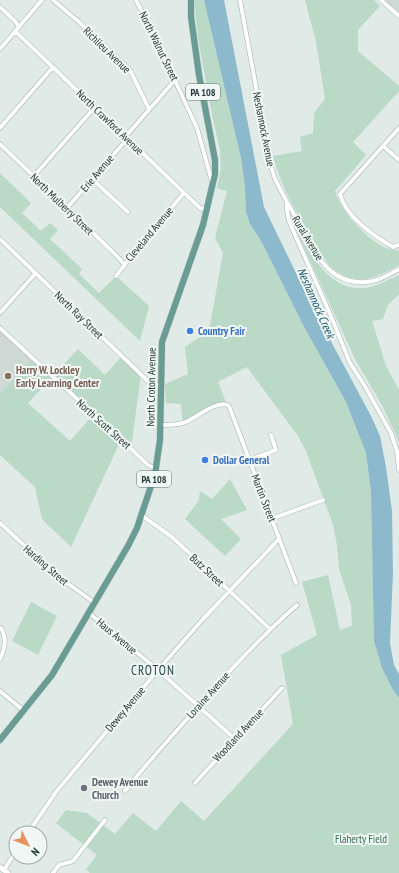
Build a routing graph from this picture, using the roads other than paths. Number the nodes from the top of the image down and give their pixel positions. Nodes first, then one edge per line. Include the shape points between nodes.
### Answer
1 (42, 0) edge
2 (53, 0) edge
3 (136, 0) edge
4 (190, 0) edge
5 (240, 0) edge
6 (384, 1) edge
7 (0, 7) edge
8 (399, 16) edge
9 (17, 29) junction
10 (0, 49) edge
11 (53, 67) junction
12 (175, 80) junction
13 (95, 107) junction
14 (149, 109) junction
15 (0, 128) edge
16 (399, 128) edge
17 (127, 137) junction
18 (0, 144) edge
19 (383, 146) junction
20 (399, 160) edge
21 (33, 176) junction
22 (92, 179) junction
23 (213, 183) junction
24 (184, 193) junction
25 (287, 202) junction
26 (67, 208) junction
27 (207, 210) junction
28 (128, 212) dead end
29 (0, 240) edge
30 (398, 246) edge
31 (124, 264) junction
32 (399, 269) edge
33 (35, 274) junction
34 (116, 276) dead end
35 (0, 313) edge
36 (0, 328) edge
37 (161, 386) junction
38 (160, 425) junction
39 (271, 436) dead end
40 (249, 460) junction
41 (156, 469) junction
42 (399, 470) edge
43 (323, 500) dead end
44 (141, 515) junction
45 (271, 518) junction
46 (0, 523) edge
47 (279, 539) junction
48 (296, 583) dead end
49 (230, 591) junction
50 (95, 602) junction
51 (297, 605) dead end
52 (89, 613) junction
53 (1, 628) edge
54 (270, 629) junction
55 (0, 659) edge
56 (158, 670) junction
57 (282, 688) dead end
58 (0, 691) edge
59 (198, 706) junction
60 (24, 711) junction
61 (235, 739) junction
62 (0, 740) edge
63 (195, 783) dead end
64 (125, 791) dead end
65 (105, 820) dead end
66 (33, 825) edge
67 (53, 873) edge

1 - 9 street
2 - 14 street, Richlieu Avenue via 130,70
3 - 12 street, North Walnut Street
4 - 23 main road, North Croton Avenue / PA 108 via 199,75 215,160
5 - 25 street, Neshannock Avenue via 270,164
6 - 8 street
7 - 9 street, North Crawford Avenue via 15,21
9 - 10 street
9 - 11 street, North Crawford Avenue
11 - 13 street, North Crawford Avenue
11 - 15 street
12 - 14 street, Erie Avenue
12 - 23 street, North Walnut Street via 199,132
13 - 17 street, North Crawford Avenue
13 - 21 street
14 - 17 street, Erie Avenue
16 - 19 street
17 - 22 street, Erie Avenue
17 - 24 street, North Crawford Avenue
18 - 21 street, North Mulberry Street
19 - 20 street
19 - 30 street via 340,194 342,201 371,234 394,247
21 - 26 street, North Mulberry Street
22 - 26 street, Erie Avenue
22 - 28 street
23 - 27 main road, North Croton Avenue / PA 108
24 - 27 street, North Crawford Avenue via 200,208
24 - 31 street, Cleveland Avenue
25 - 32 street, Rural Avenue via 315,253 333,274 361,282 377,280
25 - 42 street, Neshannock Avenue via 289,223 348,357 391,433 397,451
26 - 31 street, North Mulberry Street
27 - 37 main road, North Croton Avenue / PA 108 via 164,334 161,350
29 - 33 street, North Ray Street
31 - 34 street, Cleveland Avenue
33 - 35 street
33 - 37 street, North Ray Street via 152,384
36 - 41 street, North Scott Street via 124,443
37 - 38 main road, North Croton Avenue / PA 108
38 - 40 street, Martin Street via 183,423 222,404 227,405
38 - 41 main road, North Croton Avenue / PA 108
39 - 40 street via 276,450
40 - 45 street, Martin Street
41 - 44 main road, North Croton Avenue / PA 108
43 - 45 street
44 - 49 street, Butz Street via 172,537
44 - 50 main road, North Croton Avenue / PA 108 via 132,539
45 - 47 street, Martin Street
46 - 50 street, Harding Street via 56,575
47 - 48 street, Martin Street
47 - 49 street, Dewey Avenue
49 - 54 street, Butz Street
49 - 56 street, Dewey Avenue
50 - 52 main road, North Croton Avenue / PA 108
51 - 54 street, Loraine Avenue
52 - 56 street, Haus Avenue
52 - 60 main road, North Croton Avenue / PA 108 via 52,675
53 - 55 street via 5,638
54 - 59 street, Loraine Avenue
56 - 59 street, Haus Avenue
56 - 66 street, Dewey Avenue via 56,792
57 - 61 street, Woodland Avenue
58 - 60 street
59 - 61 street, Haus Avenue
59 - 64 street, Loraine Avenue
60 - 62 main road, North Croton Avenue / PA 108
61 - 63 street, Woodland Avenue
65 - 67 street via 72,861 59,865

